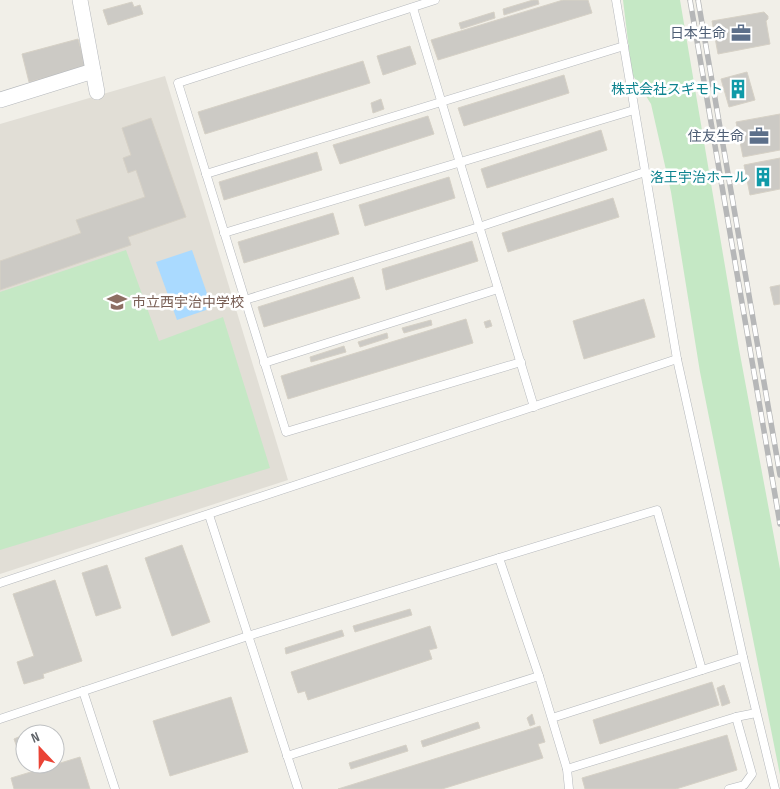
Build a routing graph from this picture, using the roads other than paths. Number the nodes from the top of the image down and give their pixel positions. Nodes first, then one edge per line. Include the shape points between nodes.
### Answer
1 (80, 0) edge
2 (436, 0) edge
3 (616, 0) edge
4 (412, 8) junction
5 (624, 46) junction
6 (93, 71) junction
7 (97, 92) dead end
8 (0, 100) edge
9 (441, 101) junction
10 (634, 110) junction
11 (459, 162) junction
12 (645, 172) junction
13 (206, 174) junction
14 (479, 227) junction
15 (224, 233) junction
16 (498, 289) junction
17 (245, 300) junction
18 (677, 359) junction
19 (520, 362) junction
20 (264, 363) junction
21 (534, 407) junction
22 (209, 515) junction
23 (499, 558) junction
24 (0, 583) edge
25 (248, 636) junction
26 (743, 657) junction
27 (702, 670) junction
28 (539, 676) junction
29 (83, 691) junction
30 (756, 713) junction
31 (552, 718) junction
32 (736, 718) junction
33 (0, 719) edge
34 (287, 756) junction
35 (567, 769) junction
36 (115, 789) edge
37 (298, 789) edge
38 (569, 789) edge
39 (729, 789) edge
40 (775, 789) edge

1 - 6 street
2 - 4 lane
3 - 5 lane
4 - 9 lane
4 - 13 lane via 178,83
5 - 9 lane
5 - 10 lane
6 - 7 street
6 - 8 street
9 - 11 lane
9 - 13 lane
10 - 11 lane
10 - 12 lane
11 - 14 lane
11 - 15 lane
12 - 14 lane
12 - 18 lane
13 - 15 lane
14 - 16 lane
14 - 17 lane
15 - 17 lane
16 - 19 lane
16 - 20 lane
17 - 20 lane
18 - 21 lane
18 - 26 lane
19 - 20 lane via 286,432
19 - 21 lane
21 - 22 lane
22 - 24 lane
22 - 25 lane
23 - 25 lane
23 - 27 lane via 657,510
23 - 28 lane
25 - 29 lane
25 - 34 lane
26 - 27 lane
26 - 30 lane
27 - 31 lane
28 - 31 lane
28 - 34 lane
29 - 33 lane
29 - 36 lane
30 - 32 lane
30 - 40 lane
31 - 35 lane
32 - 35 lane
32 - 39 lane via 752,774 744,784
34 - 37 lane
35 - 38 lane

